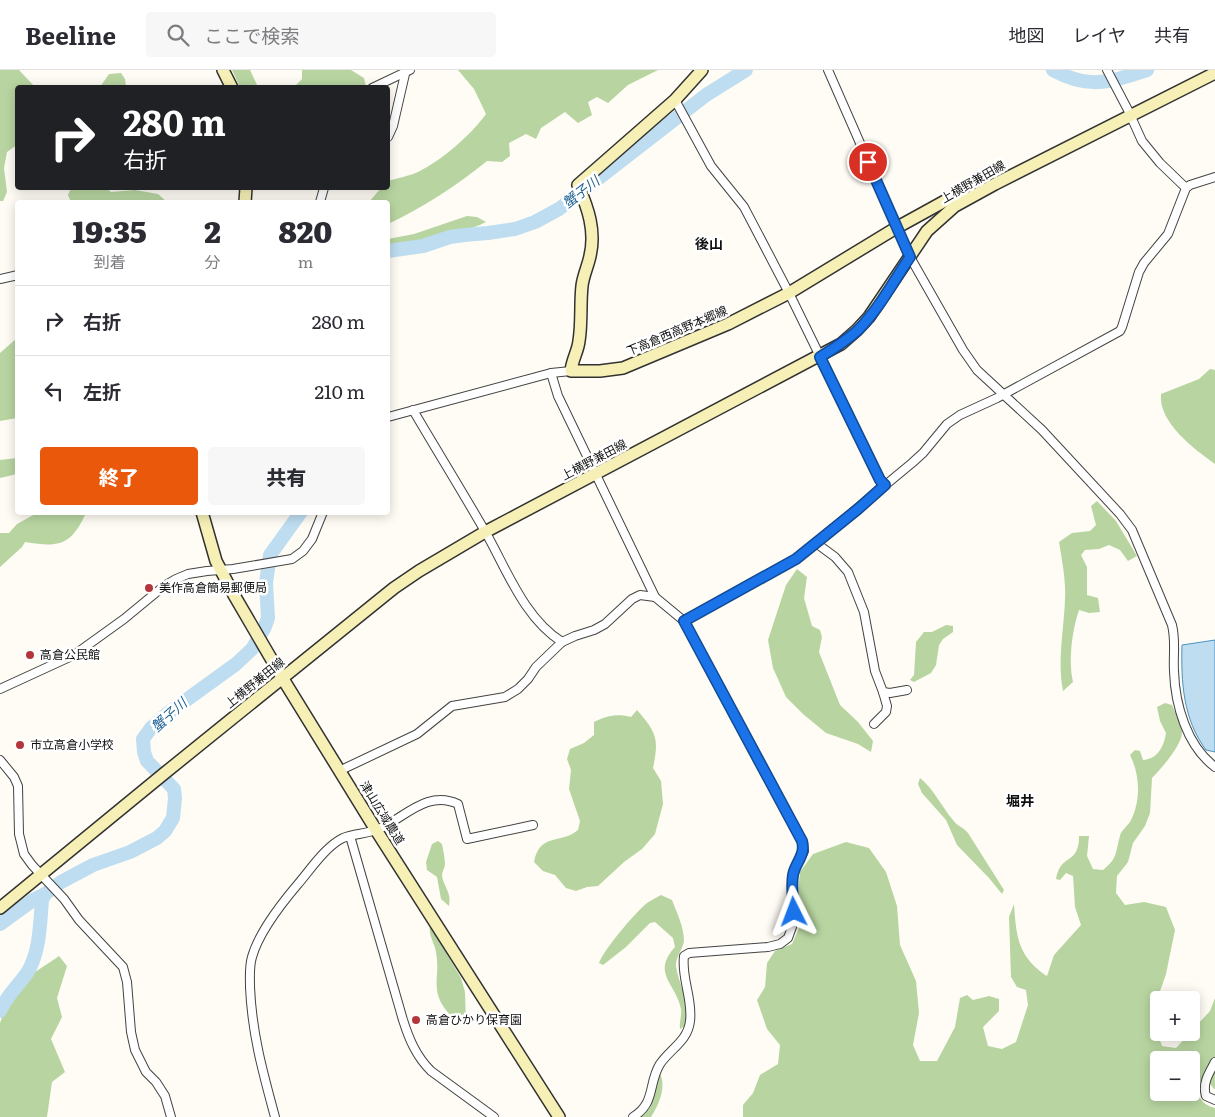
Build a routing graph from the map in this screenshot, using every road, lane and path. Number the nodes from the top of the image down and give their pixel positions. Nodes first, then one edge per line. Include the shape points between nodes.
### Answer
1 (223, 70) edge
2 (702, 70) edge
3 (828, 70) edge
4 (408, 72) edge
5 (1108, 72) edge
6 (1215, 73) edge
7 (230, 85) edge
8 (379, 85) edge
9 (678, 105) junction
10 (1131, 116) junction
11 (390, 133) edge
12 (1215, 177) edge
13 (1186, 188) junction
14 (972, 196) junction
15 (896, 228) junction
16 (910, 257) junction
17 (15, 276) edge
18 (0, 279) edge
19 (789, 293) junction
20 (820, 357) junction
21 (571, 370) junction
22 (551, 373) junction
23 (1002, 395) junction
24 (413, 410) junction
25 (390, 416) edge
26 (596, 475) junction
27 (885, 485) junction
28 (203, 515) edge
29 (322, 515) edge
30 (485, 532) junction
31 (816, 543) junction
32 (221, 570) junction
33 (655, 597) junction
34 (684, 621) junction
35 (562, 642) junction
36 (283, 679) junction
37 (0, 689) edge
38 (907, 690) dead end
39 (883, 692) junction
40 (874, 724) dead end
41 (0, 760) edge
42 (1215, 767) edge
43 (339, 771) junction
44 (533, 825) dead end
45 (376, 830) junction
46 (350, 836) junction
47 (40, 874) junction
48 (0, 908) edge
49 (1215, 1062) edge
50 (1215, 1100) edge
51 (171, 1117) edge
52 (275, 1117) edge
53 (494, 1117) edge
54 (559, 1117) edge
55 (634, 1117) edge

1 - 7 main road
2 - 9 main road
3 - 15 street
4 - 8 street
4 - 11 street
5 - 10 street
6 - 10 main road, 上横野兼田線
9 - 19 street via 712,166 744,207
9 - 21 main road via 578,185 589,211 592,232 591,254 582,284 580,338
10 - 13 street via 1142,141
10 - 14 main road, 上横野兼田線
12 - 13 street
13 - 23 street via 1168,234 1138,272 1120,331
14 - 15 main road, 下高倉西高野本郷線 via 946,202
14 - 16 main road, 上横野兼田線 via 941,217
15 - 16 street
15 - 19 main road, 下高倉西高野本郷線
16 - 20 main road, 上横野兼田線 via 858,330
16 - 23 street via 963,350 977,370
17 - 18 street
19 - 20 street
19 - 21 main road, 下高倉西高野本郷線 via 728,324 624,368
20 - 26 main road, 上横野兼田線
20 - 27 street
21 - 22 street
22 - 24 street
22 - 26 street via 558,396
23 - 27 street via 947,424 923,453
23 - 42 street via 1042,430 1132,530 1175,635 1174,672 1183,718 1198,750
24 - 25 street
24 - 30 street
26 - 30 main road, 上横野兼田線
26 - 33 street
27 - 31 street
28 - 32 main road, 津山広域農道
29 - 32 street via 312,539 292,559
30 - 35 street via 523,602
30 - 36 main road, 上横野兼田線 via 394,588
31 - 34 street via 779,570
31 - 39 street via 835,557 852,580 867,622 873,662
32 - 36 main road, 津山広域農道
32 - 37 street via 197,572 176,579 74,655
33 - 34 street
33 - 35 street via 640,595 604,624
34 - 55 street via 785,807 804,851 793,873 792,927 788,938 768,948 689,953 684,956 690,1020 687,1032 659,1065 649,1100
35 - 43 street via 518,689 505,697 452,706 417,734
36 - 43 main road, 津山広域農道
36 - 47 main road, 上横野兼田線
38 - 39 street
39 - 40 street via 886,712
41 - 47 street via 18,786 19,834 24,854
43 - 45 main road, 津山広域農道
44 - 45 street via 467,839 458,804 443,800 423,803
45 - 46 street
45 - 54 main road, 津山広域農道
46 - 52 street via 318,860 285,900 254,948 251,999 256,1045
46 - 53 street via 413,1047 431,1070
47 - 48 main road, 上横野兼田線
47 - 51 street via 123,968 135,1050 146,1072 165,1096
49 - 50 street via 1204,1090 1206,1096

